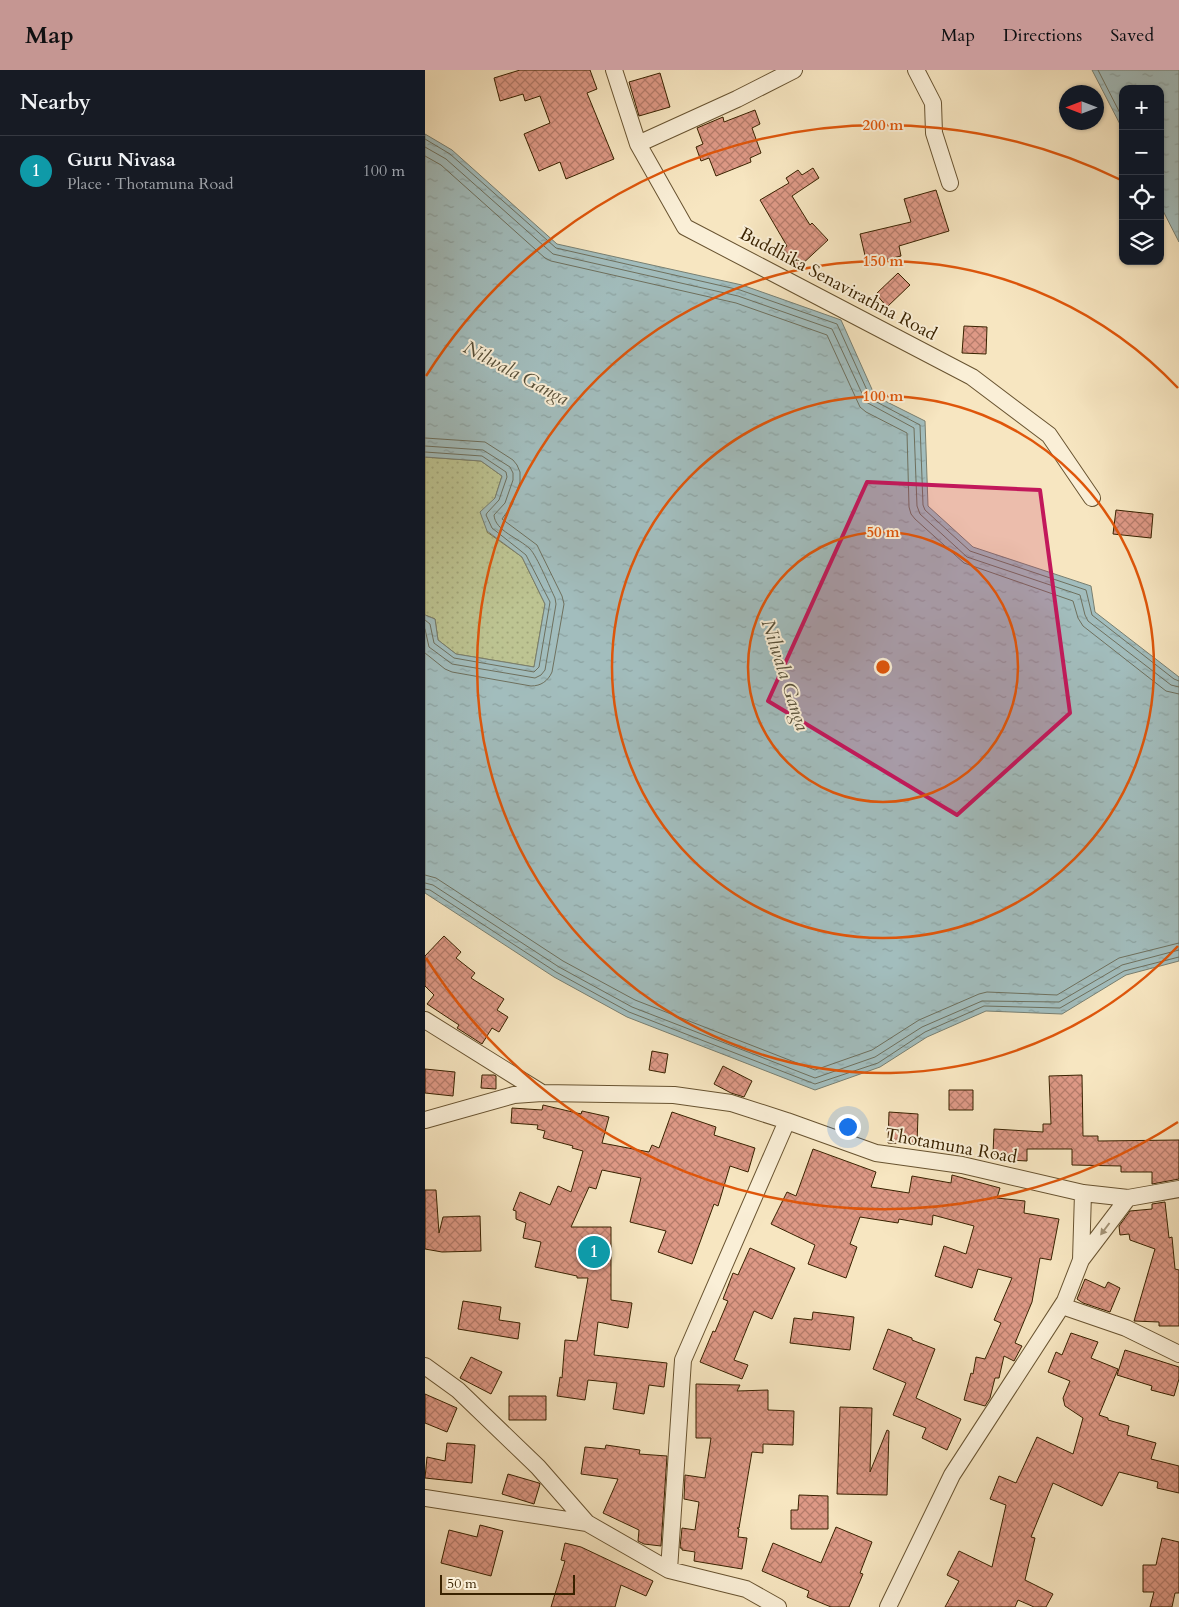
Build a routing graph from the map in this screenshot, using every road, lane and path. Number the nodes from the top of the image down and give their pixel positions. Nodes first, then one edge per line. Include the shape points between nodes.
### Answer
1 (614, 70) edge
2 (794, 70) edge
3 (916, 70) edge
4 (638, 144) junction
5 (950, 183) dead end
6 (1091, 498) dead end
7 (425, 1020) edge
8 (542, 1093) junction
9 (425, 1120) edge
10 (787, 1121) junction
11 (1179, 1189) edge
12 (1083, 1193) junction
13 (1128, 1198) junction
14 (1081, 1260) junction
15 (1062, 1306) junction
16 (1179, 1354) edge
17 (425, 1366) edge
18 (425, 1498) edge
19 (587, 1523) junction
20 (669, 1570) junction
21 (778, 1607) edge
22 (889, 1607) edge

1 - 4 street, Buddhika Senavirathna Road
2 - 4 street via 737,100
3 - 5 street via 933,103 934,133
4 - 6 street, Buddhika Senavirathna Road via 685,227 972,377 1049,435
7 - 8 street
8 - 9 street, Thotamuna Road via 514,1095
8 - 10 street, Thotamuna Road via 674,1095 731,1103
10 - 12 street, Thotamuna Road via 876,1153 962,1165
10 - 20 street via 683,1360
11 - 13 street, Thotamuna Road
12 - 13 street, Thotamuna Road
12 - 14 street
13 -> 14 street
14 - 15 street
15 - 16 street via 1126,1328
15 - 22 street via 952,1475
17 - 19 street via 458,1390 538,1467
18 - 19 street
19 - 20 street
20 - 21 street via 746,1589

